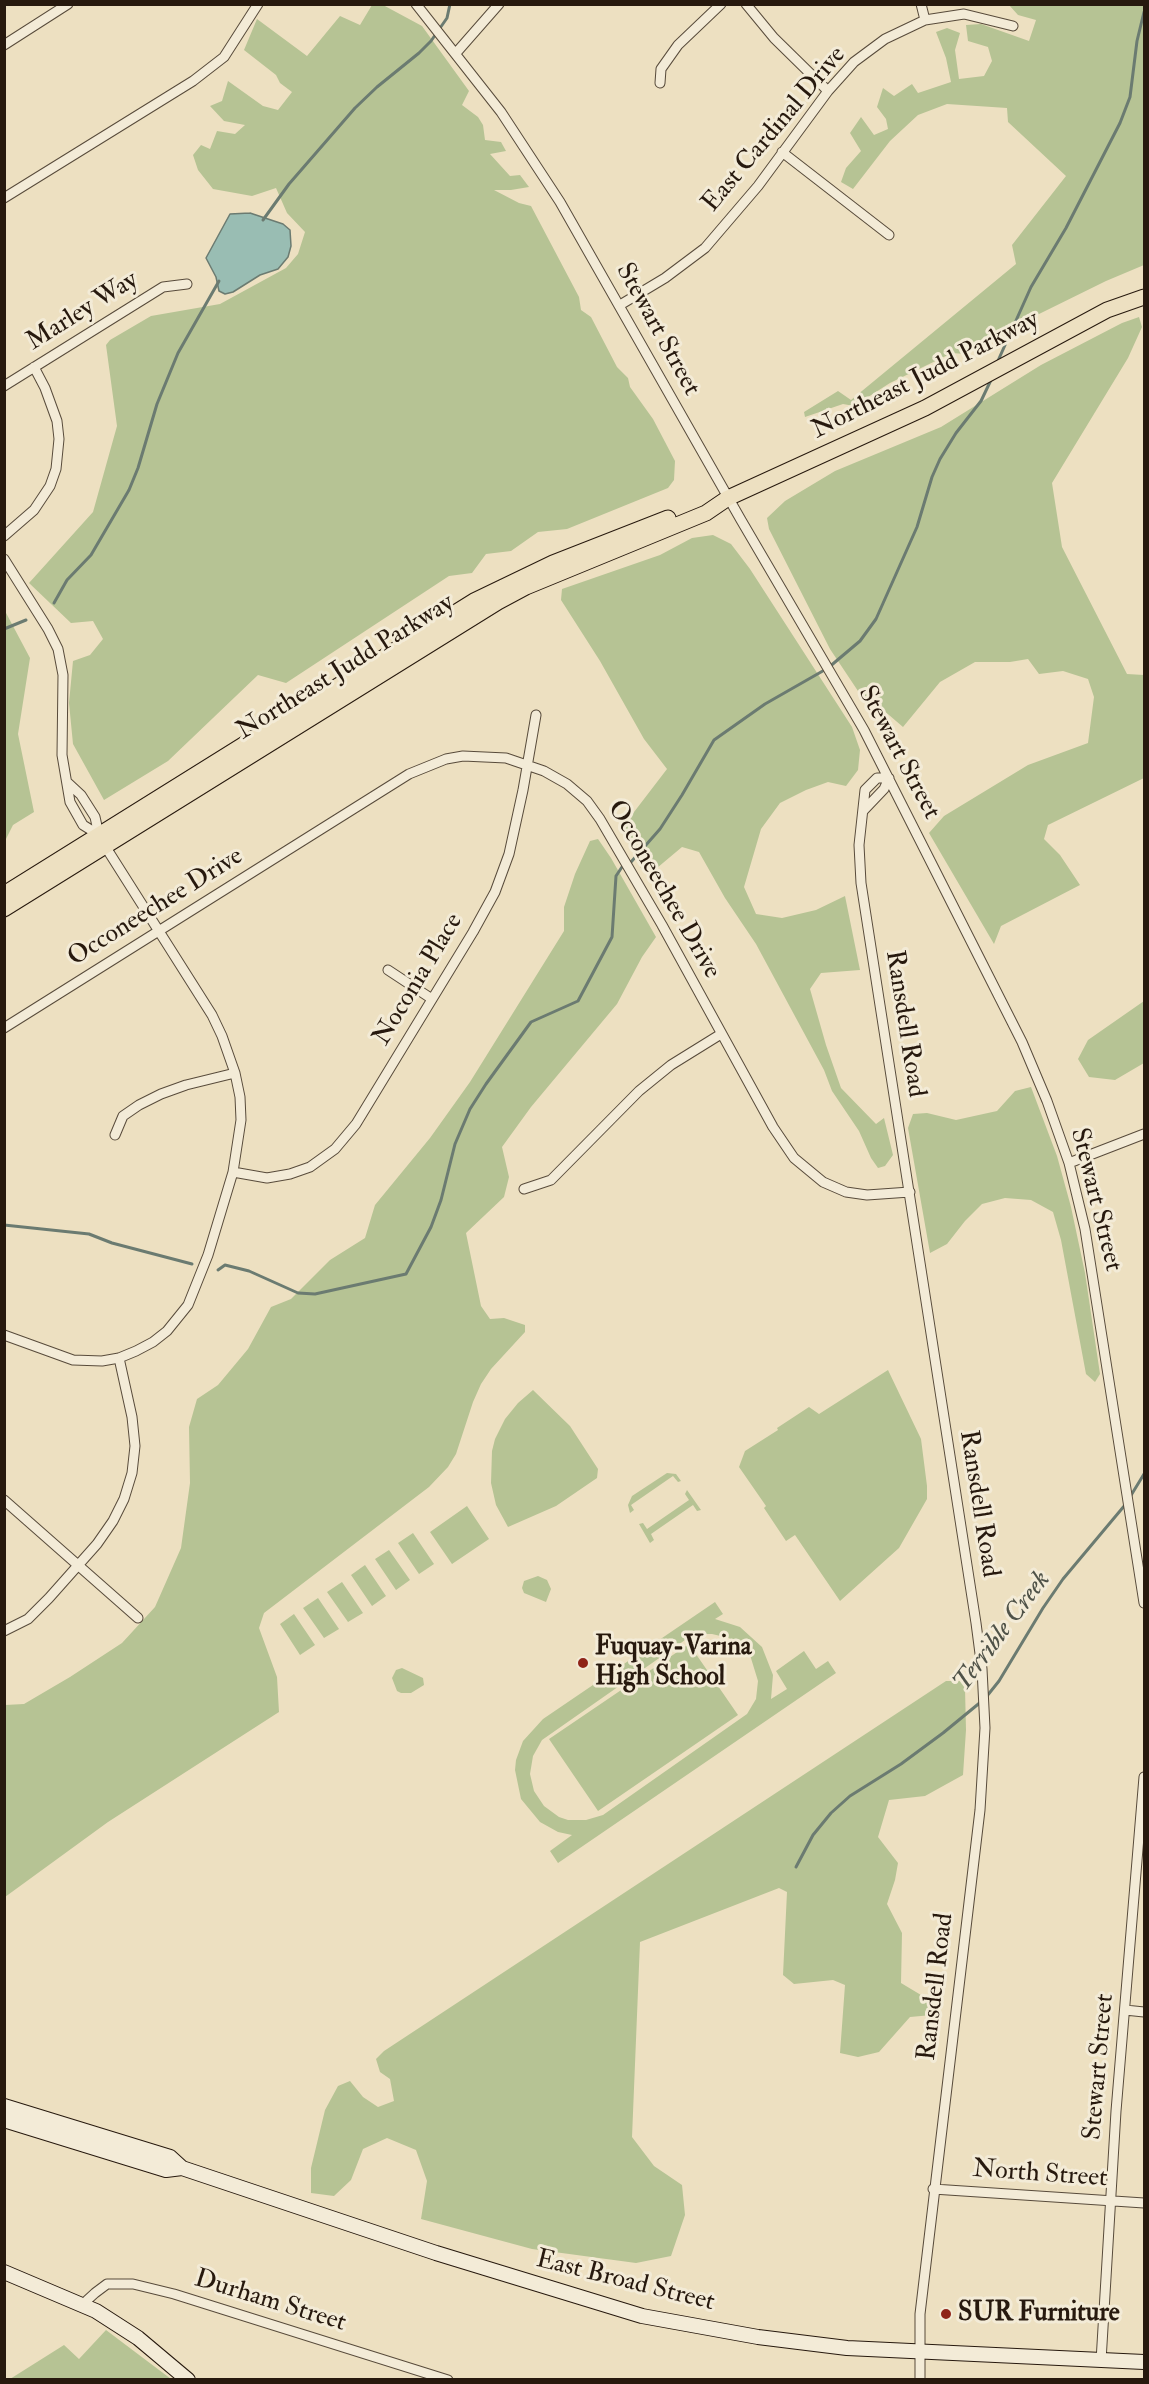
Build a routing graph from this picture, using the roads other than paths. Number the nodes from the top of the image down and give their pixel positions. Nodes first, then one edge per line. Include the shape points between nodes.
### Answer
1 (68, 4) edge
2 (258, 4) edge
3 (416, 4) edge
4 (499, 4) edge
5 (722, 4) edge
6 (746, 4) edge
7 (921, 4) edge
8 (926, 20) junction
9 (1013, 26) dead end
10 (4, 45) edge
11 (456, 53) junction
12 (660, 83) dead end
13 (828, 91) junction
14 (782, 152) junction
15 (4, 198) edge
16 (889, 234) dead end
17 (187, 284) dead end
18 (1144, 297) edge
19 (620, 306) junction
20 (34, 367) junction
21 (4, 386) edge
22 (728, 498) junction
23 (4, 536) edge
24 (4, 559) edge
25 (536, 715) dead end
26 (526, 765) junction
27 (889, 778) junction
28 (102, 840) junction
29 (4, 894) edge
30 (4, 909) edge
31 (158, 930) junction
32 (388, 970) dead end
33 (432, 999) junction
34 (4, 1028) edge
35 (721, 1034) junction
36 (235, 1073) junction
37 (1144, 1134) edge
38 (115, 1135) dead end
39 (1069, 1163) junction
40 (234, 1172) junction
41 (524, 1189) dead end
42 (910, 1192) junction
43 (4, 1335) edge
44 (119, 1358) junction
45 (4, 1500) edge
46 (78, 1565) junction
47 (1144, 1597) edge
48 (1144, 1603) edge
49 (138, 1618) dead end
50 (4, 1631) edge
51 (1144, 1777) edge
52 (1125, 2010) junction
53 (1144, 2012) edge
54 (4, 2106) edge
55 (4, 2120) edge
56 (182, 2168) junction
57 (933, 2189) junction
58 (1110, 2201) junction
59 (1144, 2204) edge
60 (4, 2272) edge
61 (83, 2304) junction
62 (920, 2351) junction
63 (1101, 2361) junction
64 (1144, 2362) edge
65 (188, 2379) edge
66 (448, 2379) edge
67 (920, 2379) edge

1 - 10 street
2 - 15 street via 224,57 193,81
3 - 11 street, Stewart Street
4 - 11 street
5 - 12 street via 678,45 661,69
6 - 13 street
7 - 8 street
8 - 9 street, East Cardinal Drive via 964,14
8 - 13 street, East Cardinal Drive via 885,39 854,62
11 - 19 street, Stewart Street via 501,112 560,202
13 - 14 street, East Cardinal Drive
14 - 16 street
14 - 19 street, East Cardinal Drive via 705,248
17 - 20 street, Marley Way via 163,287
18 - 22 highway, Northeast Judd Parkway via 1107,310 925,408
19 - 22 street, Stewart Street
20 - 21 street, Marley Way
20 - 23 street via 57,421 57,462 43,499 20,525
22 - 27 street, Stewart Street
22 - 28 highway, Northeast Judd Parkway via 702,504 553,563 474,601
24 - 28 street via 48,629 62,662 62,755 67,782 81,795 95,818
25 - 26 street, Noconia Place
26 - 31 street, Occoneechee Drive via 481,755 428,765
26 - 33 street, Noconia Place via 502,873 484,912
26 - 35 street, Occoneechee Drive via 567,784 594,810
27 - 39 street, Stewart Street via 1022,1042
27 - 42 street, Ransdell Road via 864,810 859,845 861,883
28 - 29 highway, Northeast Judd Parkway
28 - 30 highway, Northeast Judd Parkway
28 - 31 street
31 - 34 street, Occoneechee Drive
31 - 36 street via 212,1015
32 - 33 street
33 - 40 street, Noconia Place via 356,1124 335,1149 310,1167 290,1174 256,1177
35 - 41 street via 639,1090 551,1180
35 - 42 street, Occoneechee Drive via 779,1138 805,1169 846,1192
36 - 38 street via 186,1085 146,1101 123,1116
36 - 40 street via 241,1120
37 - 39 street
39 - 47 street, Stewart Street via 1094,1275
40 - 44 street via 188,1305 153,1342
42 - 57 street, Ransdell Road via 978,1642 984,1728 980,1810
43 - 44 street via 73,1360
44 - 46 street via 132,1417 132,1473 113,1521
45 - 46 street
46 - 49 street
46 - 50 street via 28,1619
47 - 48 street, Stewart Street
51 - 52 street, Stewart Street
52 - 53 street
52 - 58 street, Stewart Street
54 - 56 main road, East Broad Street via 170,2157
55 - 56 main road, East Broad Street via 166,2170
56 - 62 main road, East Broad Street via 436,2253 642,2316 800,2343
57 - 58 street, North Street
57 - 62 street, Ransdell Road
58 - 59 street, North Street
58 - 63 street, Stewart Street
60 - 61 main road
61 - 65 main road via 138,2338
61 - 66 street, Durham Street via 107,2284 134,2284
62 - 63 main road, East Broad Street
62 - 67 street, Ransdell Road
63 - 64 main road, East Broad Street

